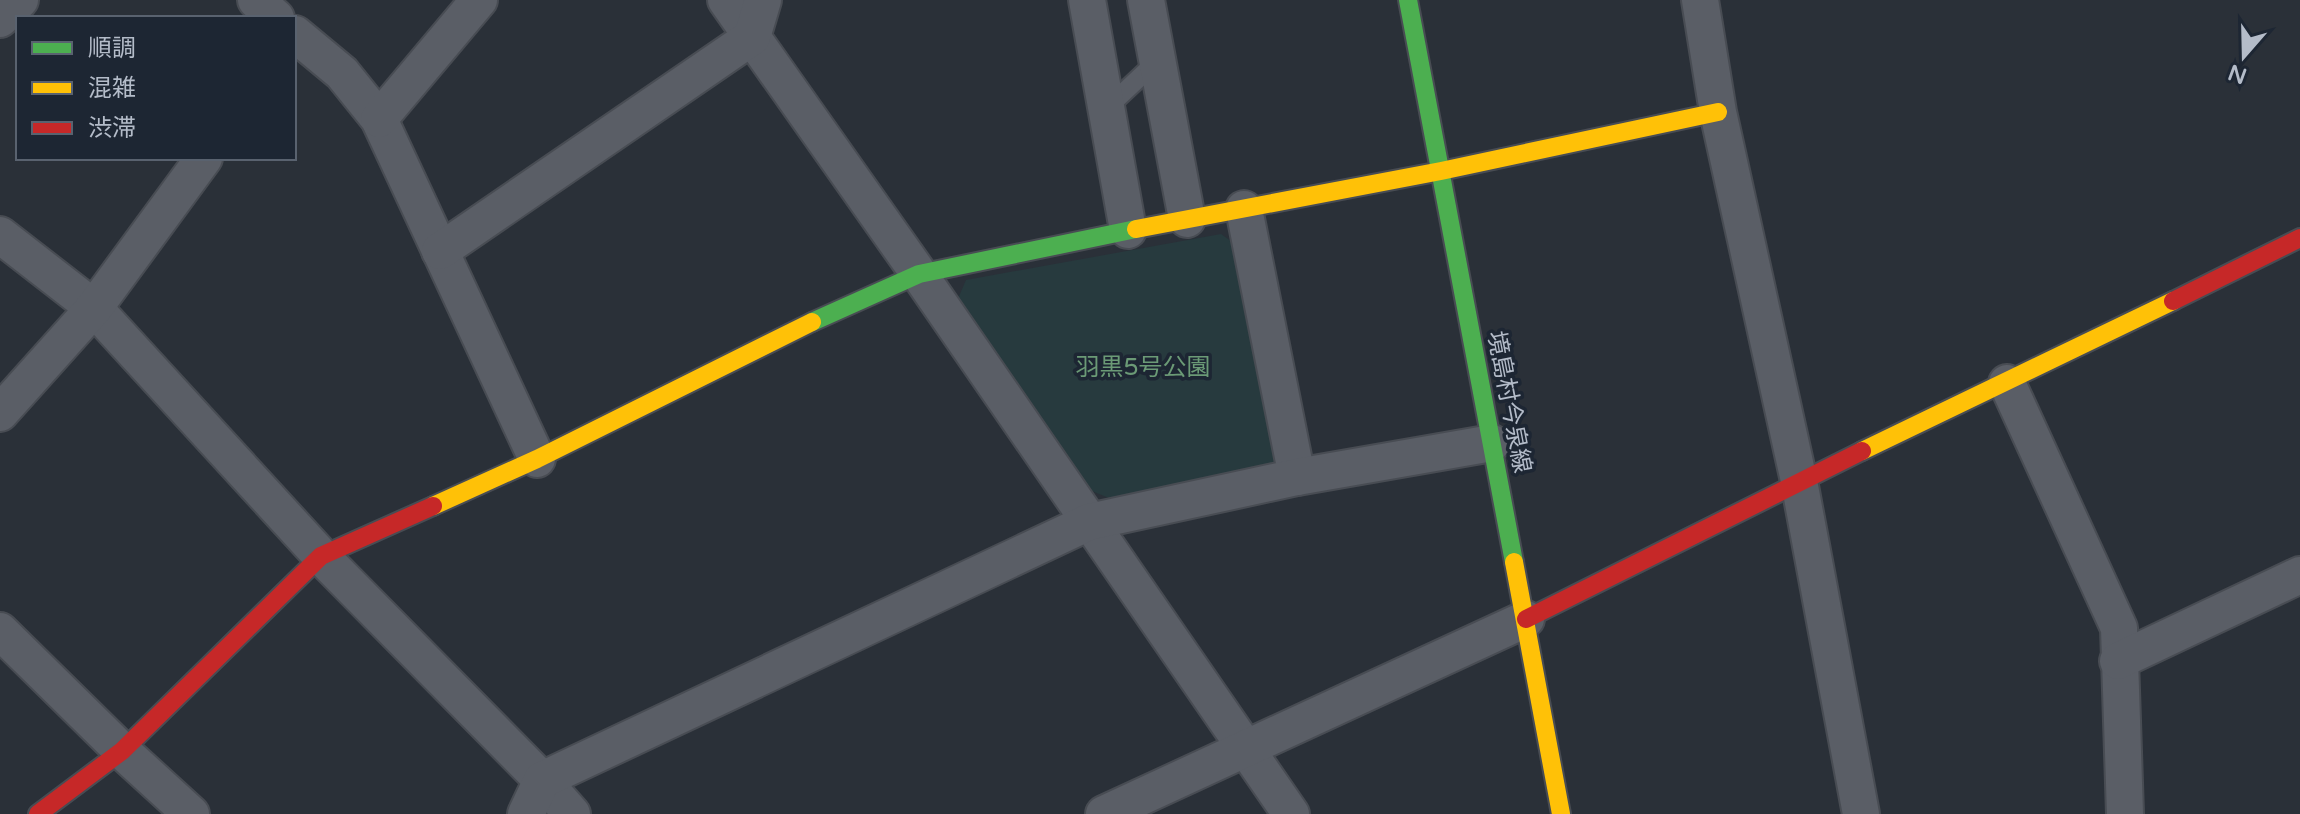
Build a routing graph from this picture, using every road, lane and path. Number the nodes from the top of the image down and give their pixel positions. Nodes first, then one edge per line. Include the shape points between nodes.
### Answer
1 (20, 0) edge
2 (256, 0) edge
3 (479, 0) edge
4 (726, 0) edge
5 (763, 0) edge
6 (1087, 0) edge
7 (1146, 0) edge
8 (1408, 0) edge
9 (1700, 0) edge
10 (274, 16) edge
11 (0, 19) edge
12 (296, 37) edge
13 (752, 37) junction
14 (1157, 61) junction
15 (1107, 108) junction
16 (1718, 112) junction
17 (379, 119) junction
18 (203, 160) edge
19 (1441, 171) junction
20 (1244, 209) junction
21 (1187, 219) junction
22 (1128, 230) junction
23 (0, 235) edge
24 (2300, 238) edge
25 (440, 251) junction
26 (919, 274) junction
27 (94, 308) junction
28 (2007, 383) junction
29 (0, 413) edge
30 (1492, 443) junction
31 (537, 459) junction
32 (1297, 477) junction
33 (1799, 481) junction
34 (1089, 522) junction
35 (321, 556) junction
36 (2300, 575) edge
37 (1526, 619) junction
38 (0, 631) edge
39 (2118, 661) junction
40 (1245, 749) junction
41 (122, 751) junction
42 (542, 780) junction
43 (38, 814) edge
44 (191, 814) edge
45 (526, 814) edge
46 (572, 814) edge
47 (1104, 814) edge
48 (1291, 814) edge
49 (1561, 814) edge
50 (1861, 814) edge
51 (2125, 814) edge

1 - 11 street
2 - 10 street
3 - 17 street
4 - 13 street
5 - 13 street
6 - 15 street
7 - 14 street
8 - 19 street, 境島村今泉線
9 - 16 street
12 - 17 street via 342,73
13 - 25 street
13 - 26 street
14 - 15 lane
14 - 21 street
15 - 22 street
16 - 19 street
16 - 33 street
17 - 25 street
18 - 27 street
19 - 20 street
19 - 30 street, 境島村今泉線
20 - 21 street
20 - 32 street
21 - 22 street
22 - 26 street
23 - 27 street
24 - 28 street
25 - 31 street
26 - 31 street via 776,338
26 - 34 street
27 - 29 street
27 - 35 street
28 - 33 street
28 - 39 street via 2119,628
30 - 32 street
30 - 37 street, 境島村今泉線
31 - 35 street
32 - 34 street
33 - 37 street
33 - 50 street
34 - 40 street
34 - 42 street
35 - 41 street
35 - 42 street
36 - 39 street
37 - 40 street
37 - 49 street, 境島村今泉線
38 - 41 street
39 - 51 street
40 - 47 street
40 - 48 street
41 - 43 street
41 - 44 street
42 - 45 street
42 - 46 street

